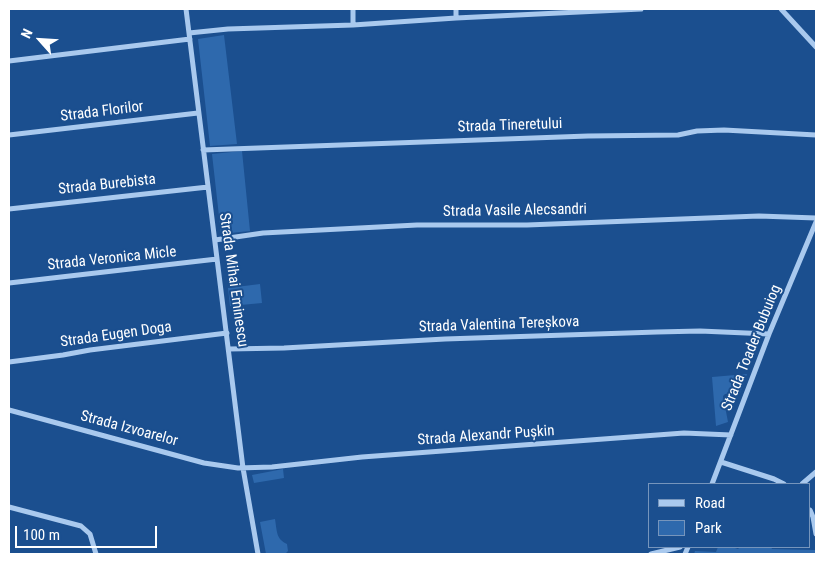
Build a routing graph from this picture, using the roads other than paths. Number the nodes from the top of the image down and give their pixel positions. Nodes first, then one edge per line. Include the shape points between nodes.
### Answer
1 (186, 9) edge
2 (353, 9) edge
3 (456, 9) edge
4 (640, 9) edge
5 (781, 9) edge
6 (456, 18) junction
7 (353, 25) junction
8 (189, 36) junction
9 (816, 47) edge
10 (9, 61) edge
11 (198, 113) junction
12 (9, 135) edge
13 (816, 135) edge
14 (203, 150) junction
15 (208, 188) junction
16 (9, 209) edge
17 (816, 218) edge
18 (816, 222) edge
19 (215, 240) junction
20 (217, 259) junction
21 (9, 283) edge
22 (227, 332) junction
23 (770, 334) junction
24 (229, 349) junction
25 (9, 362) edge
26 (9, 410) edge
27 (730, 436) junction
28 (721, 462) junction
29 (243, 468) junction
30 (816, 472) edge
31 (712, 483) edge
32 (782, 483) edge
33 (803, 483) edge
34 (9, 507) edge
35 (812, 510) edge
36 (816, 534) edge
37 (676, 548) edge
38 (96, 554) edge
39 (258, 554) edge
40 (651, 554) edge

1 - 8 street, Strada Mihai Eminescu
2 - 7 street
3 - 6 street
4 - 6 street
5 - 9 street
6 - 7 street
7 - 8 street via 228,29
8 - 10 street
8 - 11 street, Strada Mihai Eminescu
11 - 12 street, Strada Florilor
11 - 14 street, Strada Mihai Eminescu
13 - 14 street, Strada Tineretului via 724,130 678,135
14 - 15 street, Strada Mihai Eminescu
15 - 16 street, Strada Burebista
15 - 19 street, Strada Mihai Eminescu
17 - 19 street, Strada Vasile Alecsandri via 759,216 527,225 417,225 263,233
18 - 23 street, Strada Toader Bubuiog
19 - 20 street, Strada Mihai Eminescu
20 - 21 street, Strada Veronica Micle
20 - 22 street, Strada Mihai Eminescu
22 - 24 street, Strada Mihai Eminescu
22 - 25 street, Strada Eugen Doga
23 - 24 street, Strada Valentina Tereșkova via 674,331
23 - 27 street, Strada Toader Bubuiog
24 - 29 street, Strada Mihai Eminescu
26 - 29 street, Strada Izvoarelor via 204,463
27 - 28 street, Strada Toader Bubuiog
27 - 29 street, Strada Alexandr Pușkin via 684,433
28 - 31 street, Strada Toader Bubuiog
28 - 32 street
29 - 39 street, Strada Mihai Eminescu
30 - 33 street
34 - 38 street via 81,526 90,534
35 - 36 street
37 - 40 street

